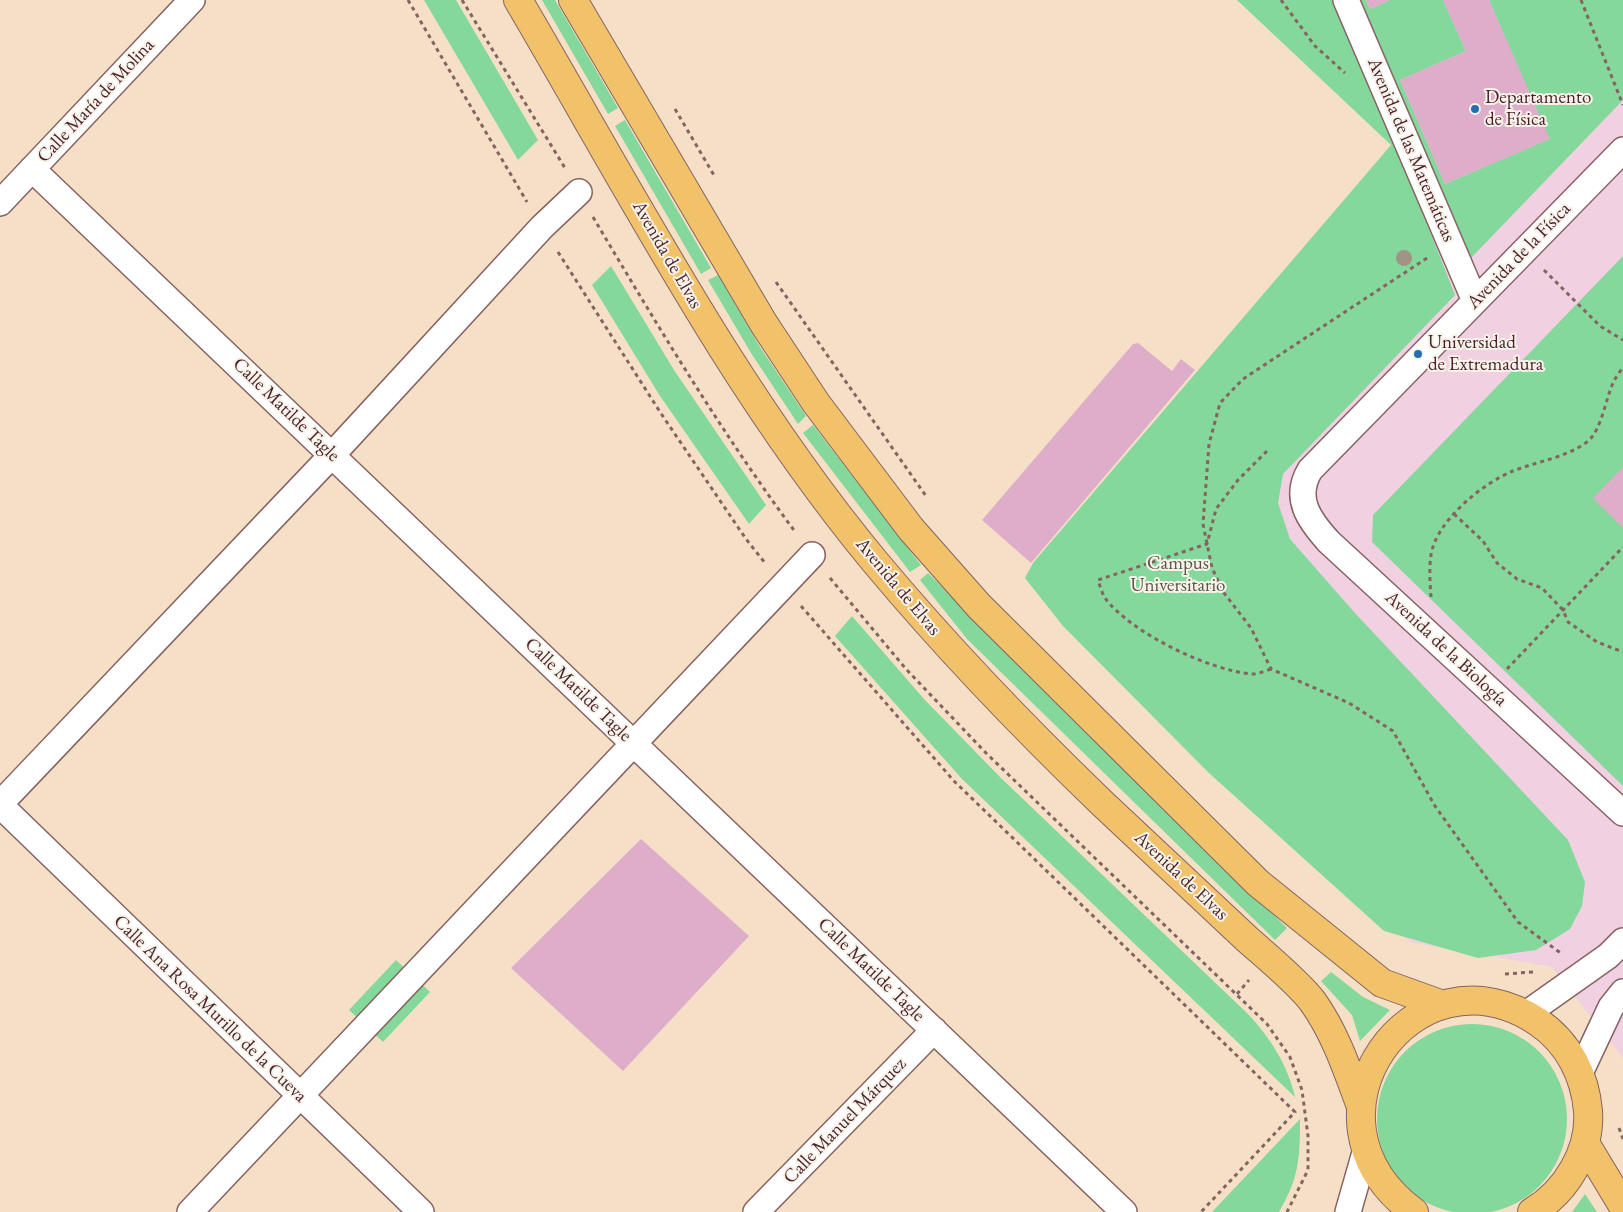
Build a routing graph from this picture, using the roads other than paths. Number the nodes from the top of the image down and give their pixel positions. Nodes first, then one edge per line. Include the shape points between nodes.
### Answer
1 (192, 0) edge
2 (518, 0) edge
3 (573, 0) edge
4 (1346, 0) edge
5 (1623, 150) edge
6 (32, 169) junction
7 (579, 192) dead end
8 (0, 203) edge
9 (1474, 301) junction
10 (332, 455) junction
11 (1310, 470) joint
12 (812, 556) dead end
13 (633, 743) junction
14 (0, 805) edge
15 (1623, 813) edge
16 (1623, 941) edge
17 (1623, 992) edge
18 (1443, 1005) junction
19 (1526, 1014) junction
20 (934, 1030) junction
21 (1580, 1073) junction
22 (299, 1096) junction
23 (1360, 1104) junction
24 (1585, 1143) junction
25 (1366, 1149) junction
26 (1623, 1206) edge
27 (190, 1212) edge
28 (422, 1212) edge
29 (756, 1212) edge
30 (1124, 1212) edge
31 (1348, 1212) edge
32 (1414, 1212) edge
33 (1532, 1212) edge

1 - 6 street, Calle María de Molina
2 - 23 highway, Avenida de Elvas via 724,353 774,428 836,511 875,562 997,698 1312,1000 1337,1044
3 - 18 highway via 764,324 816,402 911,529 979,606 1258,883 1382,983
4 - 9 street, Avenida de las Matemáticas
5 - 9 street, Avenida de la Física
6 - 8 street, Calle María de Molina
6 - 10 street, Calle Matilde Tagle
7 - 10 street via 542,227
9 - 11 street, Avenida de la Física
10 - 13 street, Calle Matilde Tagle
10 - 14 street
11 - 15 street, Avenida de la Biología via 1305,478 1302,498 1304,508 1317,529
12 - 13 street
13 - 20 street, Calle Matilde Tagle
13 - 22 street
14 - 22 street, Calle Ana Rosa Murillo de la Cueva
16 - 19 street via 1586,972
17 - 21 street via 1611,1007
18 - 19 highway via 1485,1002
18 - 23 highway via 1412,1019 1386,1042 1369,1071
19 - 21 highway via 1549,1029 1567,1049
20 - 29 street, Calle Manuel Márquez
20 - 30 street, Calle Matilde Tagle
21 - 24 highway via 1588,1119
22 - 27 street
22 - 28 street, Calle Ana Rosa Murillo de la Cueva
23 - 25 highway
24 - 26 highway
24 - 33 highway via 1571,1176 1547,1204
25 - 31 street
25 - 32 highway via 1372,1167 1394,1197

